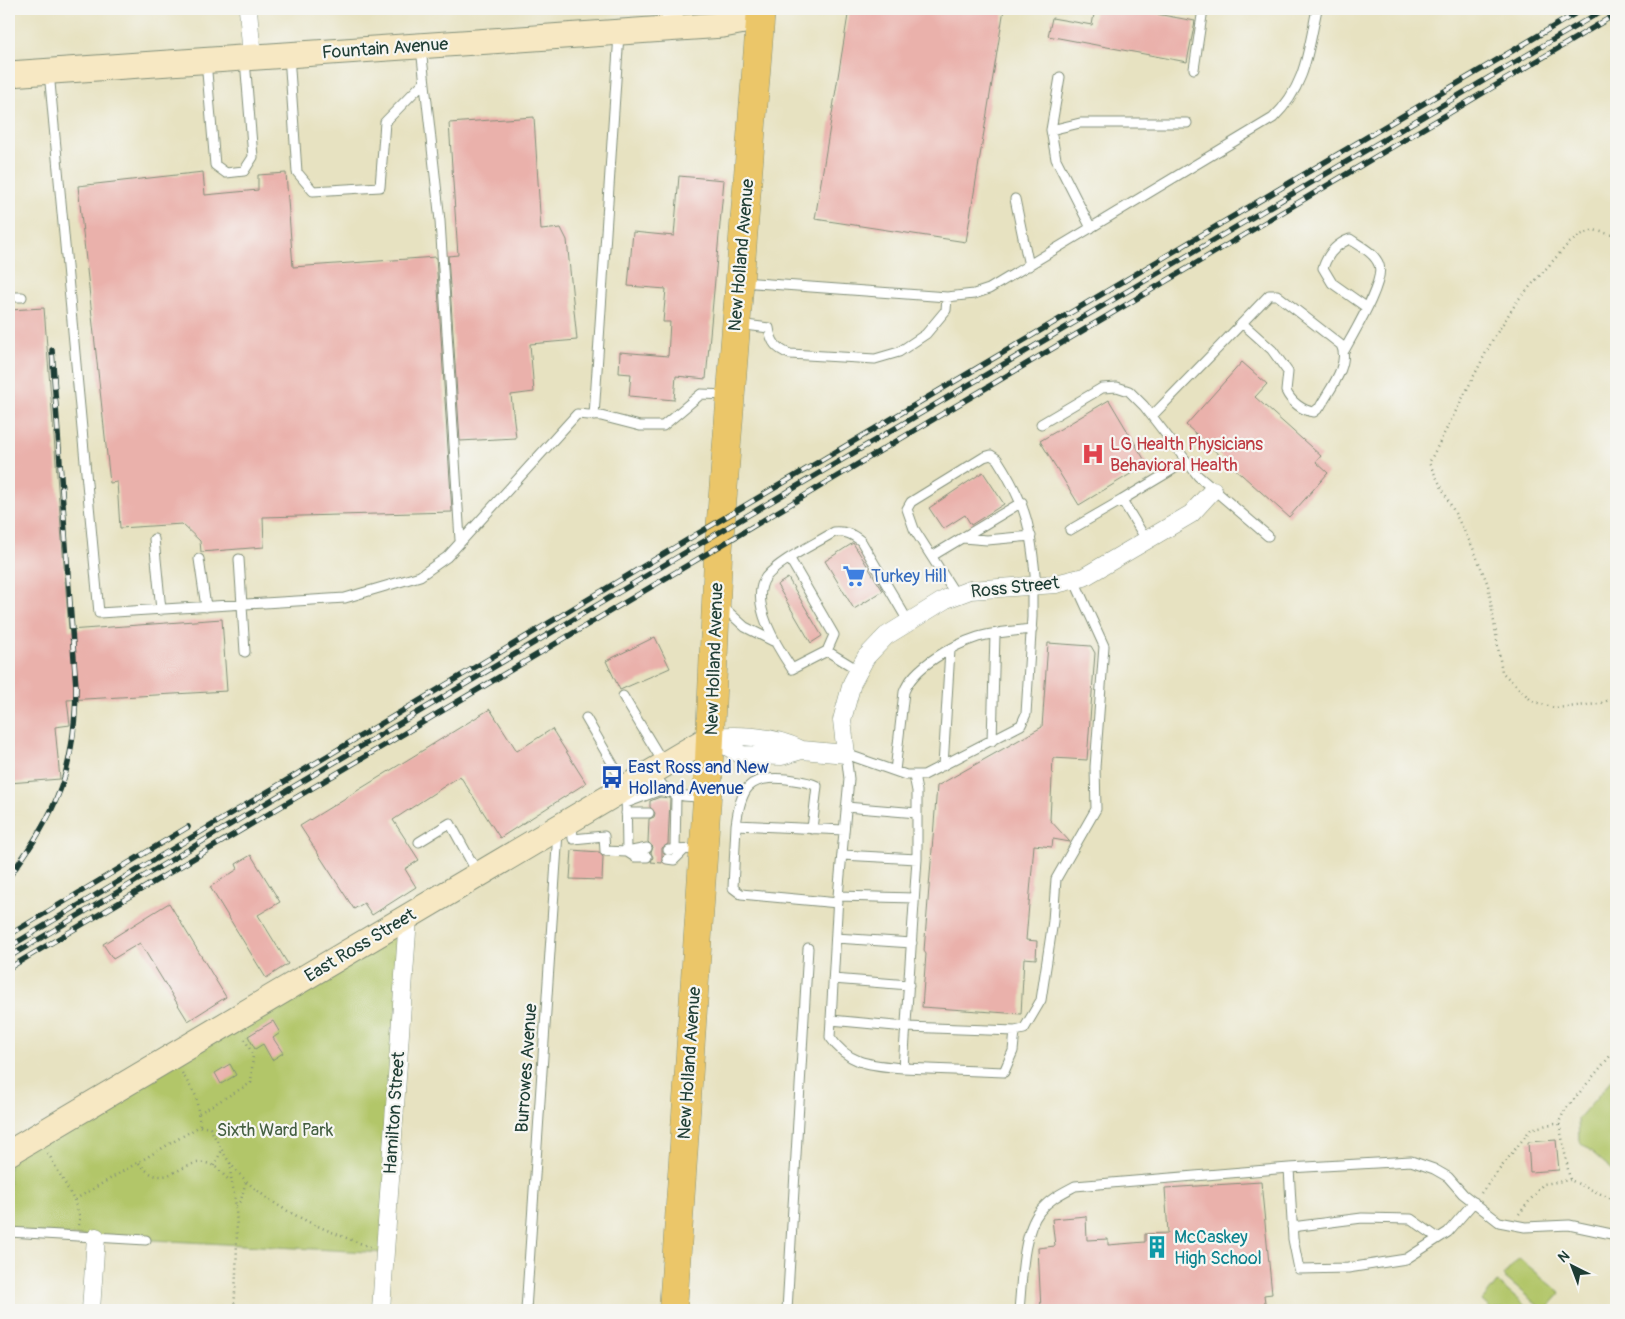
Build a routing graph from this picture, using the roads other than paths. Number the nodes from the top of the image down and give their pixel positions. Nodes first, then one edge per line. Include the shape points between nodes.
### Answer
1 (248, 9) edge
2 (1203, 9) edge
3 (1317, 9) edge
4 (756, 12) edge
5 (670, 19) edge
6 (619, 32) junction
7 (420, 46) junction
8 (289, 55) junction
9 (248, 58) junction
10 (206, 61) junction
11 (1194, 69) dead end
12 (49, 72) junction
13 (9, 74) edge
14 (1060, 77) dead end
15 (424, 82) junction
16 (1187, 123) dead end
17 (1052, 130) junction
18 (1015, 199) dead end
19 (1092, 228) junction
20 (1029, 266) junction
21 (739, 282) junction
22 (9, 297) edge
23 (22, 297) dead end
24 (947, 297) junction
25 (1366, 308) junction
26 (735, 323) junction
27 (1242, 323) junction
28 (1344, 351) junction
29 (730, 395) junction
30 (594, 416) junction
31 (1152, 416) junction
32 (1041, 424) dead end
33 (1187, 461) junction
34 (1213, 490) junction
35 (1122, 500) junction
36 (1022, 502) junction
37 (1070, 530) dead end
38 (1031, 536) junction
39 (1268, 536) dead end
40 (963, 538) junction
41 (154, 539) dead end
42 (460, 540) junction
43 (1147, 540) junction
44 (932, 556) junction
45 (199, 558) dead end
46 (239, 559) dead end
47 (790, 559) junction
48 (1074, 580) junction
49 (1034, 585) junction
50 (956, 594) junction
51 (715, 600) junction
52 (242, 605) junction
53 (206, 607) junction
54 (161, 610) junction
55 (908, 621) junction
56 (1032, 629) junction
57 (995, 634) junction
58 (773, 641) junction
59 (950, 650) junction
60 (827, 651) junction
61 (245, 652) dead end
62 (858, 670) junction
63 (623, 696) dead end
64 (586, 718) dead end
65 (711, 738) junction
66 (992, 741) junction
67 (846, 754) junction
68 (943, 766) junction
69 (895, 771) junction
70 (660, 775) junction
71 (914, 776) junction
72 (626, 795) junction
73 (676, 796) junction
74 (707, 797) junction
75 (846, 807) junction
76 (626, 813) junction
77 (649, 813) dead end
78 (918, 813) junction
79 (565, 823) junction
80 (736, 825) junction
81 (812, 829) junction
82 (844, 830) junction
83 (419, 842) dead end
84 (627, 852) junction
85 (647, 852) dead end
86 (679, 852) junction
87 (842, 855) junction
88 (917, 860) junction
89 (478, 875) junction
90 (914, 898) junction
91 (838, 900) junction
92 (408, 917) junction
93 (836, 938) junction
94 (912, 943) junction
95 (808, 948) dead end
96 (833, 979) junction
97 (909, 985) junction
98 (831, 1020) junction
99 (906, 1028) junction
100 (1014, 1031) junction
101 (902, 1068) junction
102 (9, 1153) edge
103 (1289, 1168) junction
104 (1474, 1202) junction
105 (1292, 1227) junction
106 (9, 1232) edge
107 (1616, 1235) edge
108 (96, 1237) dead end
109 (1438, 1238) junction
110 (146, 1240) dead end
111 (91, 1310) edge
112 (381, 1310) edge
113 (526, 1310) edge
114 (672, 1310) edge
115 (787, 1310) edge
116 (1019, 1310) edge

1 - 9 street
2 - 11 lane
3 - 19 lane via 1300,83 1284,108 1260,127
4 - 5 street, Fountain Avenue via 723,25
4 - 21 main road, New Holland Avenue
5 - 6 street, Fountain Avenue
6 - 7 street, Fountain Avenue
6 - 30 lane
7 - 8 street, Fountain Avenue
7 - 15 lane
8 - 9 street, Fountain Avenue
8 - 15 lane via 297,172 313,191 380,187 385,122
9 - 10 street, Fountain Avenue
9 - 10 lane via 252,156 244,171 226,173 215,165
10 - 12 street, Fountain Avenue
12 - 13 street, Fountain Avenue
12 - 54 lane via 99,613
14 - 17 lane
15 - 42 lane via 440,221
16 - 17 lane via 1080,124
17 - 19 lane via 1056,159
18 - 20 lane
19 - 20 lane
20 - 24 lane via 989,289
21 - 24 lane
21 - 26 main road, New Holland Avenue
22 - 23 lane
24 - 26 lane via 946,310 926,334 899,352 875,359 790,354 779,350 771,339 769,328
25 - 25 lane via 1380,280 1379,265 1369,252 1350,239 1339,243 1326,258 1323,268 1332,283
25 - 28 lane
26 - 29 main road, New Holland Avenue
27 - 28 lane via 1269,295 1277,295 1341,345
27 - 28 lane via 1272,350 1288,372 1288,396 1307,412 1314,412 1320,407 1344,361
27 - 31 lane
29 - 30 lane via 701,394 663,426 640,426
29 - 51 main road, New Holland Avenue
30 - 42 lane via 577,414
31 - 32 lane via 1129,391 1117,387 1102,388
31 - 33 lane
33 - 34 lane
33 - 35 lane
34 - 39 lane
34 - 43 street, Ross Street via 1191,514
35 - 37 lane
35 - 43 lane
36 - 38 lane
36 - 40 lane
36 - 44 lane via 997,459 991,456 976,462 911,502 907,509 914,529
38 - 40 lane via 987,540
38 - 49 lane
40 - 44 lane
41 - 54 lane
42 - 52 lane via 447,557 420,576 345,598
43 - 48 street, Ross Street via 1098,570
44 - 50 lane
45 - 53 lane
46 - 52 lane
47 - 55 lane via 834,532 853,534 861,541
47 - 58 lane via 766,578 761,589 760,601
47 - 60 lane via 834,635
48 - 49 street, Ross Street
48 - 100 lane via 1104,646 1095,767 1096,809 1056,879 1041,1000 1024,1029
49 - 50 street, Ross Street via 983,588
49 - 56 lane
50 - 55 street, Ross Street
51 - 58 lane via 745,627
51 - 65 main road, New Holland Avenue
52 - 53 lane
52 - 61 lane
53 - 54 lane
55 - 62 street, Ross Street via 875,646
56 - 57 lane
56 - 66 lane via 1024,720 1016,729
57 - 59 lane via 978,637
57 - 66 lane
58 - 60 lane via 792,669
59 - 68 lane
59 - 69 lane via 918,670 908,682 904,692
60 - 62 lane
62 - 67 street, Ross Street via 842,720
63 - 70 lane
64 - 72 lane
65 - 67 street via 742,755 782,756 802,750
65 - 70 street, East Ross Street
65 - 74 main road, New Holland Avenue
66 - 68 lane
67 - 69 lane
67 - 75 lane via 849,770
68 - 71 lane
69 - 71 lane
70 - 72 street, East Ross Street
70 - 73 lane
71 - 78 lane
72 - 76 lane
72 - 79 street, East Ross Street
73 - 74 lane
73 - 86 lane via 672,813
74 - 86 main road, New Holland Avenue
75 - 78 lane
75 - 82 lane
76 - 77 lane
76 - 84 lane
78 - 88 lane
79 - 84 lane via 573,839 604,836 605,851
79 - 89 street, East Ross Street
79 - 113 lane, Burrowes Avenue
80 - 81 lane
80 - 81 lane via 739,800 758,780 766,777 809,782 817,786
80 - 91 lane via 733,888 741,894
81 - 82 lane
82 - 87 lane
83 - 89 lane via 450,823
84 - 85 lane via 635,857
86 - 114 main road, New Holland Avenue
87 - 88 lane
87 - 91 lane
88 - 90 lane
89 - 92 street, East Ross Street
90 - 91 lane
90 - 94 lane
91 - 93 lane
92 - 102 street, East Ross Street
92 - 112 street, Hamilton Street
93 - 94 lane
93 - 96 lane
94 - 97 lane
95 - 115 lane
96 - 97 lane
96 - 98 lane
97 - 99 lane
98 - 99 lane
98 - 101 lane via 830,1037 837,1048 863,1064
99 - 100 lane
99 - 101 lane
100 - 101 lane via 1013,1051 1004,1072
103 - 104 lane via 1412,1161 1448,1177
103 - 105 lane
103 - 116 lane via 1075,1186 1056,1196 1039,1212 1033,1224 1027,1242
104 - 107 lane via 1499,1222 1524,1227 1569,1225
104 - 109 lane via 1448,1232
105 - 109 lane via 1362,1218 1411,1219
105 - 109 lane via 1299,1269 1348,1268 1406,1259
106 - 110 lane
108 - 111 street

